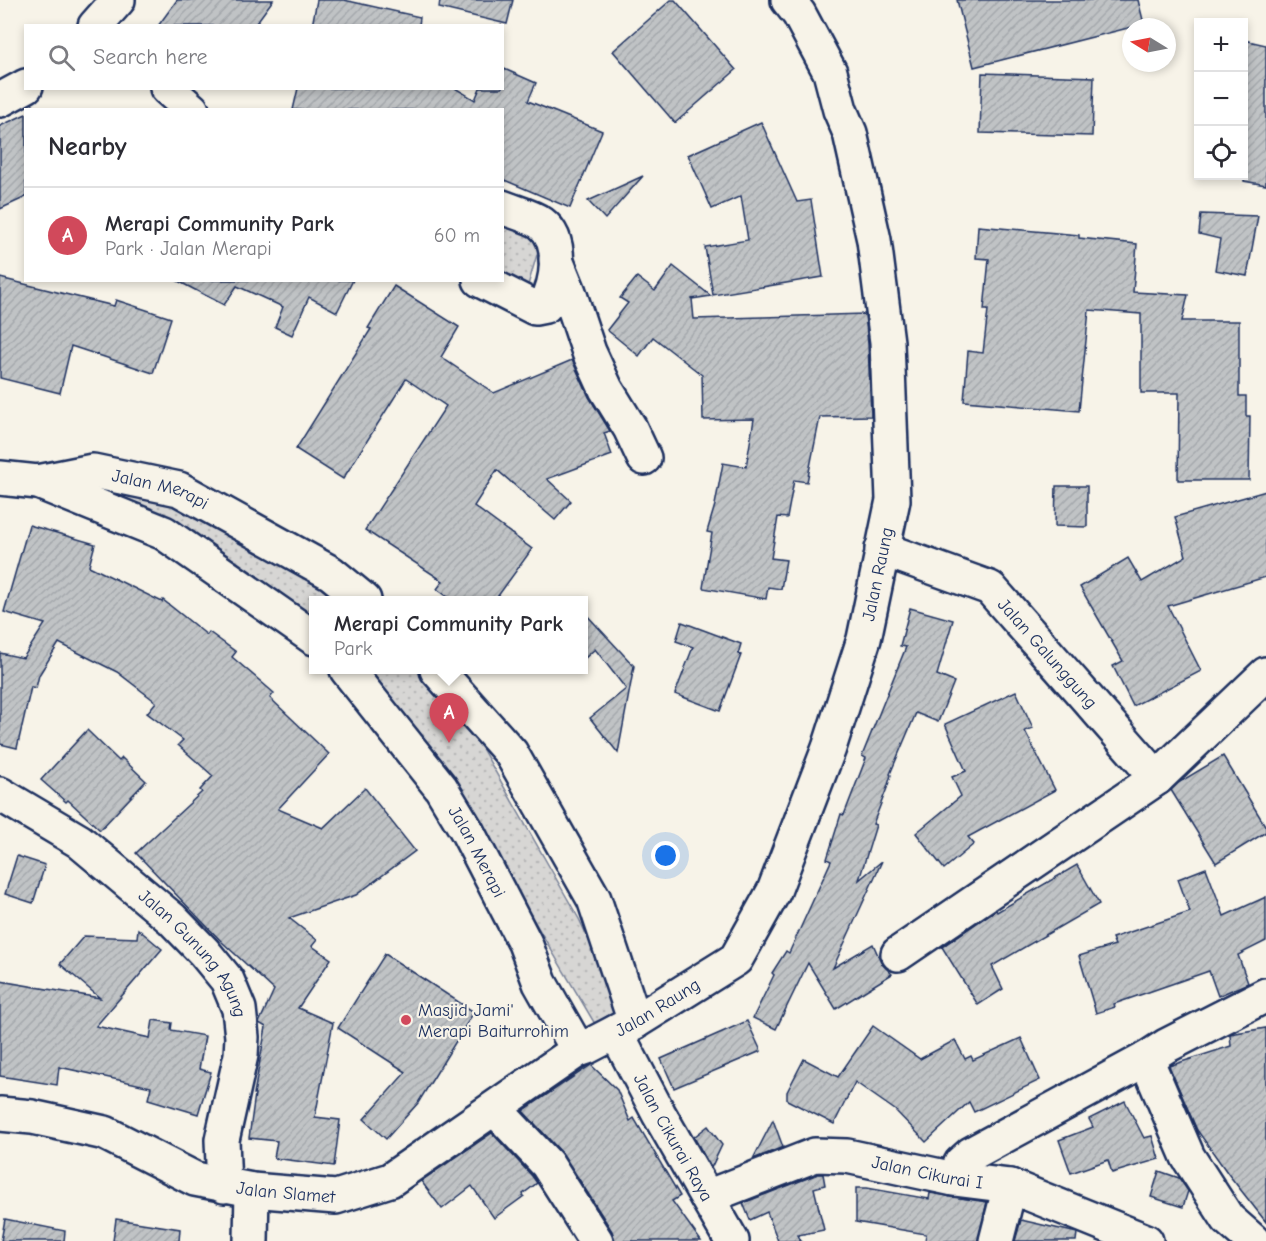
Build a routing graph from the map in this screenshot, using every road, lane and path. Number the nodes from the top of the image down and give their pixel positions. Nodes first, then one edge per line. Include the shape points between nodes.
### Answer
1 (788, 0) edge
2 (24, 87) edge
3 (169, 90) edge
4 (0, 100) edge
5 (190, 108) edge
6 (504, 208) edge
7 (556, 260) junction
8 (484, 282) edge
9 (644, 458) dead end
10 (0, 478) edge
11 (38, 482) junction
12 (882, 549) junction
13 (359, 596) edge
14 (309, 634) edge
15 (351, 674) edge
16 (441, 674) edge
17 (1266, 674) edge
18 (1158, 778) junction
19 (0, 794) edge
20 (898, 954) dead end
21 (1266, 995) edge
22 (625, 1027) junction
23 (578, 1050) junction
24 (1146, 1059) junction
25 (495, 1109) junction
26 (0, 1114) edge
27 (954, 1179) junction
28 (1010, 1186) junction
29 (238, 1188) junction
30 (706, 1197) junction
31 (250, 1241) edge
32 (596, 1241) edge
33 (732, 1241) edge
34 (996, 1241) edge
35 (1146, 1241) edge
36 (1253, 1241) edge

1 - 12 street, Jalan Raung via 830,72 850,133 874,240 886,342 893,500
2 - 4 street
3 - 5 street
6 - 7 street via 541,223 552,235
7 - 8 street via 553,291 540,308 530,307
7 - 9 street via 589,352
10 - 11 street, Jalan Merapi
11 - 13 street, Jalan Merapi via 93,471 179,489 331,573
11 - 14 street, Jalan Merapi via 164,533
12 - 18 street, Jalan Galunggung via 990,588
12 - 22 street, Jalan Raung via 864,639 774,891 736,960
15 - 23 street, Jalan Merapi via 441,788 462,822 525,943 540,983
16 - 22 street via 512,753 594,899
17 - 18 street
18 - 20 street
19 - 29 street, Jalan Gunung Agung via 80,841 172,919 227,980 239,1009 242,1037 222,1140
21 - 24 street
22 - 23 street, Jalan Raung
22 - 30 street, Jalan Cikurai Raya via 641,1080
23 - 25 street, Jalan Slamet
24 - 27 street via 971,1154 961,1163
24 - 36 street via 1188,1157 1228,1219
25 - 29 street, Jalan Slamet via 390,1180 336,1197
25 - 32 street via 547,1164
26 - 29 street, Jalan Slamet via 105,1133 195,1179
27 - 28 street, Jalan Cikurai I
27 - 30 street, Jalan Cikurai I via 847,1156 815,1155
28 - 34 street
28 - 35 street, Jalan Cikurai I
29 - 31 street, Jalan Gunung Agung
30 - 33 street, Jalan Cikurai Raya

